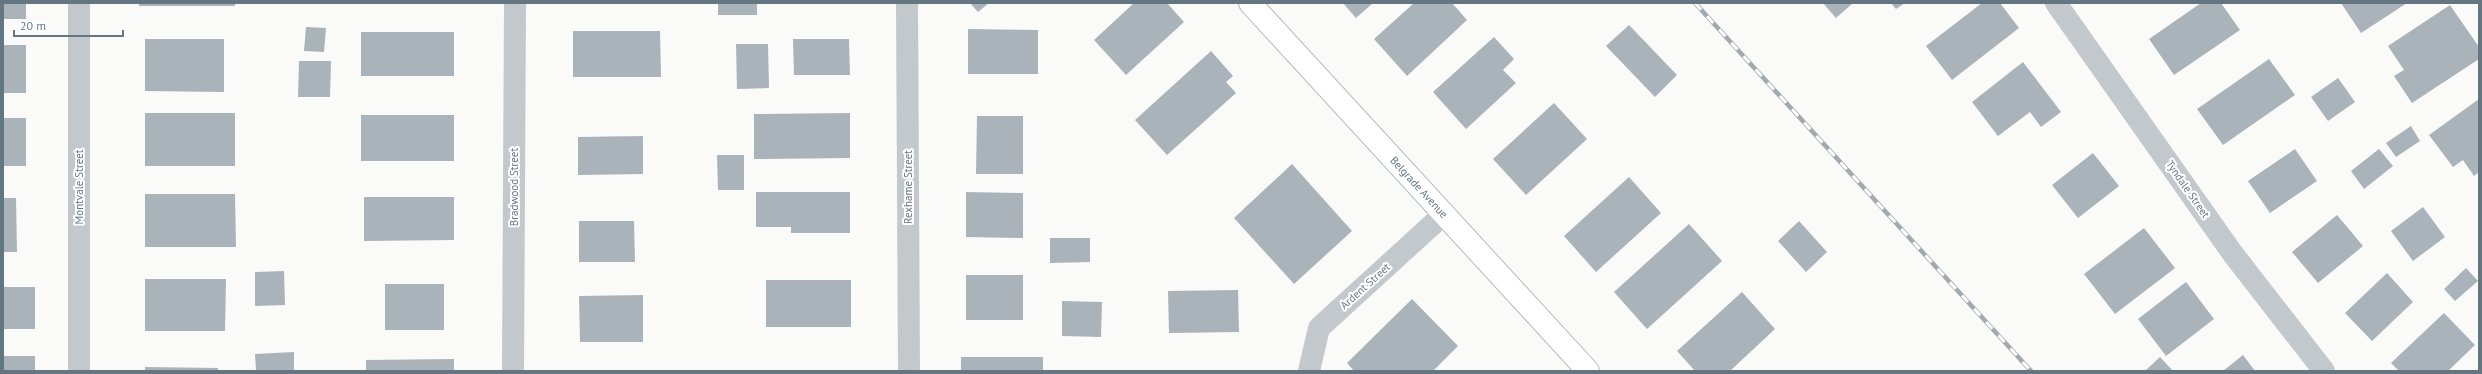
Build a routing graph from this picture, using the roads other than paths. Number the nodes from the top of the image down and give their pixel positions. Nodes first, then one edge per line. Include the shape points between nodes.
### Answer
1 (79, 3) edge
2 (515, 3) edge
3 (907, 3) edge
4 (1250, 3) edge
5 (2056, 3) edge
6 (1444, 214) junction
7 (79, 371) edge
8 (513, 371) edge
9 (908, 371) edge
10 (1309, 371) edge
11 (1588, 371) edge
12 (2324, 371) edge

1 - 7 street, Montvale Street
2 - 8 street, Bradwood Street
3 - 9 street, Rexhame Street
4 - 6 main road, Belgrade Avenue
5 - 12 street, Tyndale Street via 2233,254
6 - 10 street, Ardent Street via 1319,328
6 - 11 main road, Belgrade Avenue

